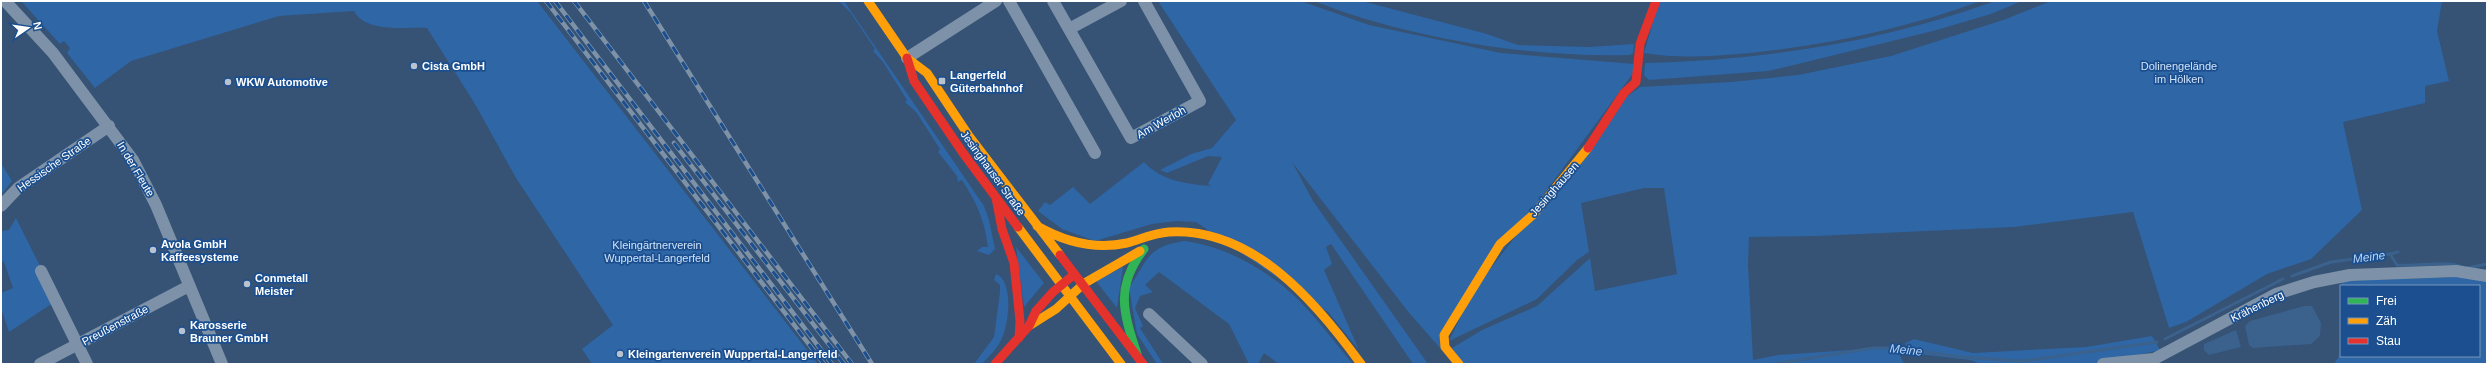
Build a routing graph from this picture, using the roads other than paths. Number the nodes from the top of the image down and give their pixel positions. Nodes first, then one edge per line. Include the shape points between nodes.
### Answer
1 (5, 1) edge
2 (868, 1) edge
3 (996, 1) edge
4 (1010, 1) edge
5 (1053, 1) edge
6 (1120, 1) edge
7 (1144, 1) edge
8 (1656, 1) edge
9 (1069, 29) junction
10 (907, 58) junction
11 (109, 126) junction
12 (1095, 152) dead end
13 (996, 198) junction
14 (1, 206) edge
15 (1037, 226) junction
16 (1168, 232) junction
17 (1121, 244) junction
18 (1144, 249) junction
19 (1102, 256) dead end
20 (1083, 268) dead end
21 (41, 271) dead end
22 (1075, 274) junction
23 (2487, 276) edge
24 (1061, 284) junction
25 (1083, 284) junction
26 (189, 286) junction
27 (1071, 297) junction
28 (1149, 314) dead end
29 (1029, 326) junction
30 (1019, 338) junction
31 (78, 344) junction
32 (1137, 354) junction
33 (2154, 362) edge
34 (40, 364) edge
35 (88, 364) edge
36 (222, 364) edge
37 (995, 364) edge
38 (1121, 364) edge
39 (1143, 364) edge
40 (1202, 364) edge
41 (1360, 364) edge
42 (1459, 364) edge
43 (2103, 364) edge

1 - 11 street, In der Fleute via 53,53
2 - 10 main road, Jesinghauser Straße
3 - 10 street
4 - 12 street
5 - 9 street, Am Werloh
6 - 9 street
7 - 9 street, Am Werloh via 1200,101 1134,138 1131,138
8 - 42 main road, Jesinghausen via 1640,44 1636,82 1624,93 1588,149 1552,193 1534,214 1500,244 1444,335 1445,347
10 - 13 main road, Jesinghauser Straße via 914,81
10 - 15 main road, Jesinghauser Straße via 926,73 969,136
11 - 14 street, Hessische Straße via 18,188
11 - 26 street, In der Fleute via 145,181
13 - 24 main road, Jesinghauser Straße
13 - 30 main road via 1002,228 1014,263 1020,321
15 - 17 main road via 1062,240 1082,245
15 - 22 main road, Jesinghauser Straße
16 - 17 main road
16 - 18 main road
16 - 41 main road via 1207,234 1228,242 1275,270 1315,307
17 - 19 main road
18 - 25 main road
18 - 32 main road via 1135,259 1123,290 1124,314
20 - 22 main road
21 - 31 street
22 - 24 main road
22 - 25 main road, Jesinghauser Straße
23 - 33 street, Krähenberg via 2456,271 2350,275 2314,282 2276,294
24 - 27 main road, Jesinghauser Straße
24 - 29 main road via 1036,311
25 - 27 main road
25 - 32 main road, Jesinghauser Straße
26 - 31 street, Preußenstraße
26 - 36 street, In der Fleute
27 - 29 main road via 1044,319
27 - 38 main road, Jesinghauser Straße
28 - 40 street
29 - 30 main road
30 - 37 main road
31 - 34 street, Preußenstraße
31 - 35 street
32 - 39 main road, Jesinghauser Straße
33 - 43 street

